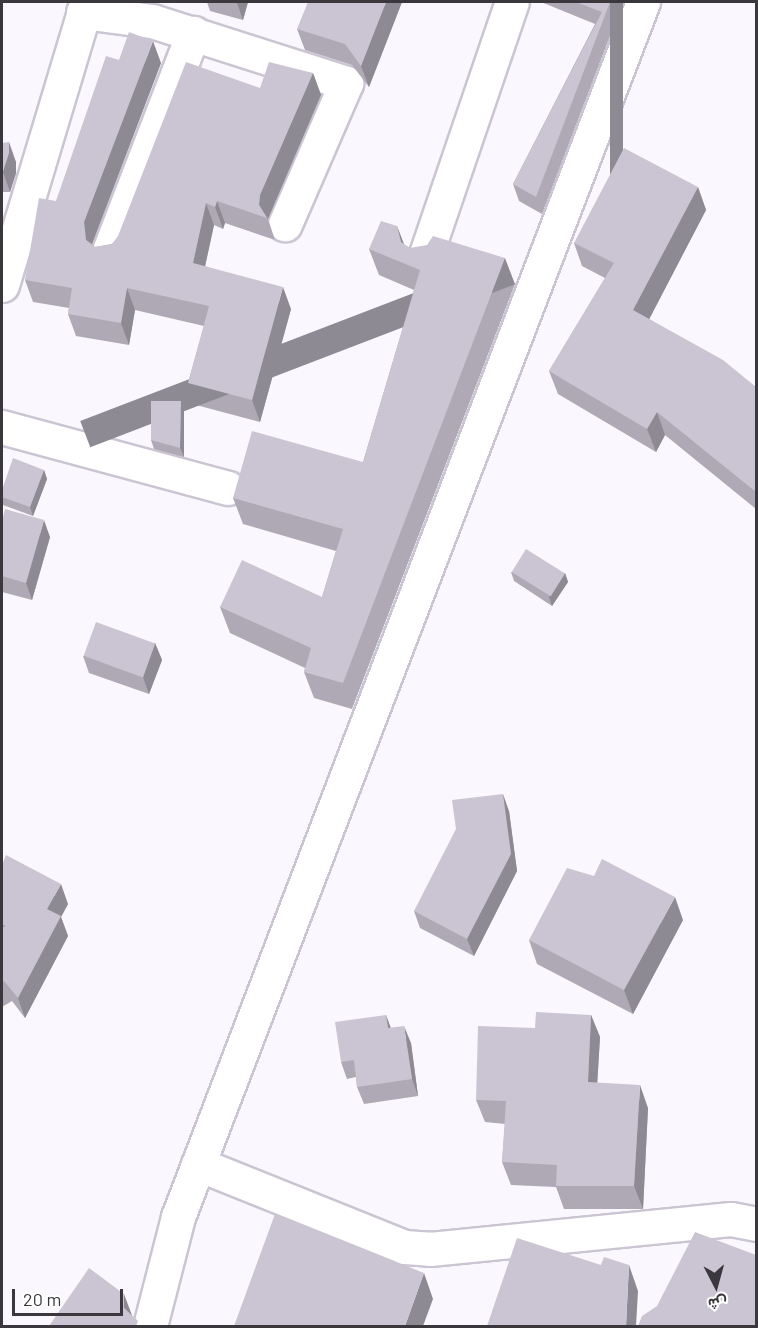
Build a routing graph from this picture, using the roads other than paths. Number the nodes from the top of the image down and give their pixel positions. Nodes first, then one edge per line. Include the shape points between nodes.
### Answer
1 (512, 2) edge
2 (643, 2) edge
3 (85, 7) edge
4 (193, 33) junction
5 (285, 224) dead end
6 (109, 251) edge
7 (425, 257) edge
8 (2, 285) edge
9 (2, 428) edge
10 (228, 488) dead end
11 (198, 1164) junction
12 (703, 1222) junction
13 (756, 1224) edge
14 (687, 1253) edge
15 (150, 1326) edge

1 - 7 street
2 - 11 street
3 - 4 street
3 - 8 street
4 - 5 street via 346,83
4 - 6 street
9 - 10 street
11 - 12 street via 404,1247 430,1250
11 - 15 street via 178,1217
12 - 13 street
12 - 14 street

